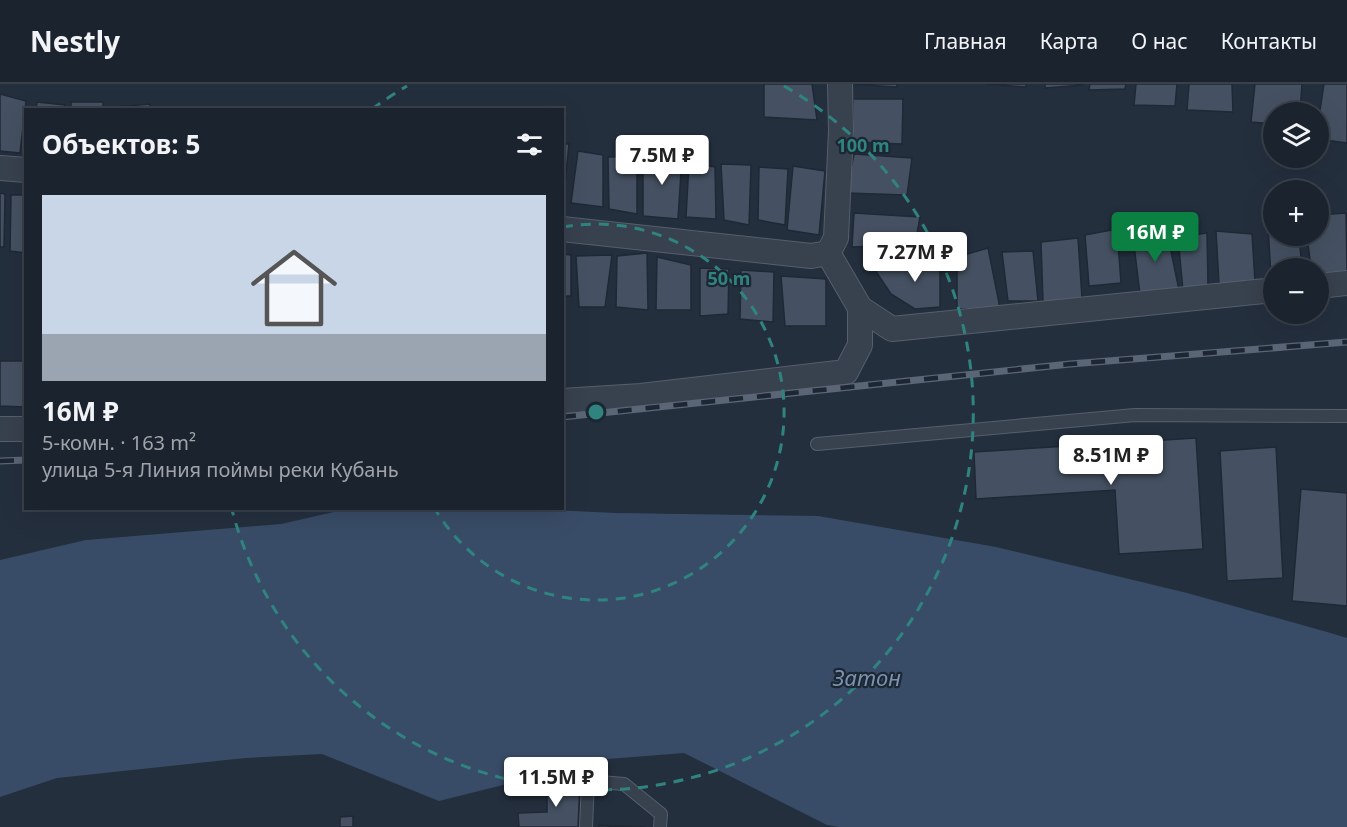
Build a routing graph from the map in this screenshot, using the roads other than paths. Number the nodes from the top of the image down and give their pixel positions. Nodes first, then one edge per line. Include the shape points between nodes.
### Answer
1 (840, 84) edge
2 (0, 168) edge
3 (24, 170) edge
4 (564, 229) edge
5 (828, 253) junction
6 (1347, 283) edge
7 (1329, 285) edge
8 (1263, 291) edge
9 (861, 308) junction
10 (564, 401) edge
11 (1347, 416) edge
12 (0, 429) edge
13 (24, 429) edge
14 (817, 444) dead end
15 (586, 827) edge
16 (660, 827) edge

1 - 5 street via 836,238
2 - 3 street
4 - 5 street via 811,256
5 - 9 street
6 - 7 street
8 - 9 street via 892,329
9 - 10 street via 860,345 846,372
11 - 14 lane via 1135,415
12 - 13 street
15 - 16 lane via 588,781 624,784 661,814

